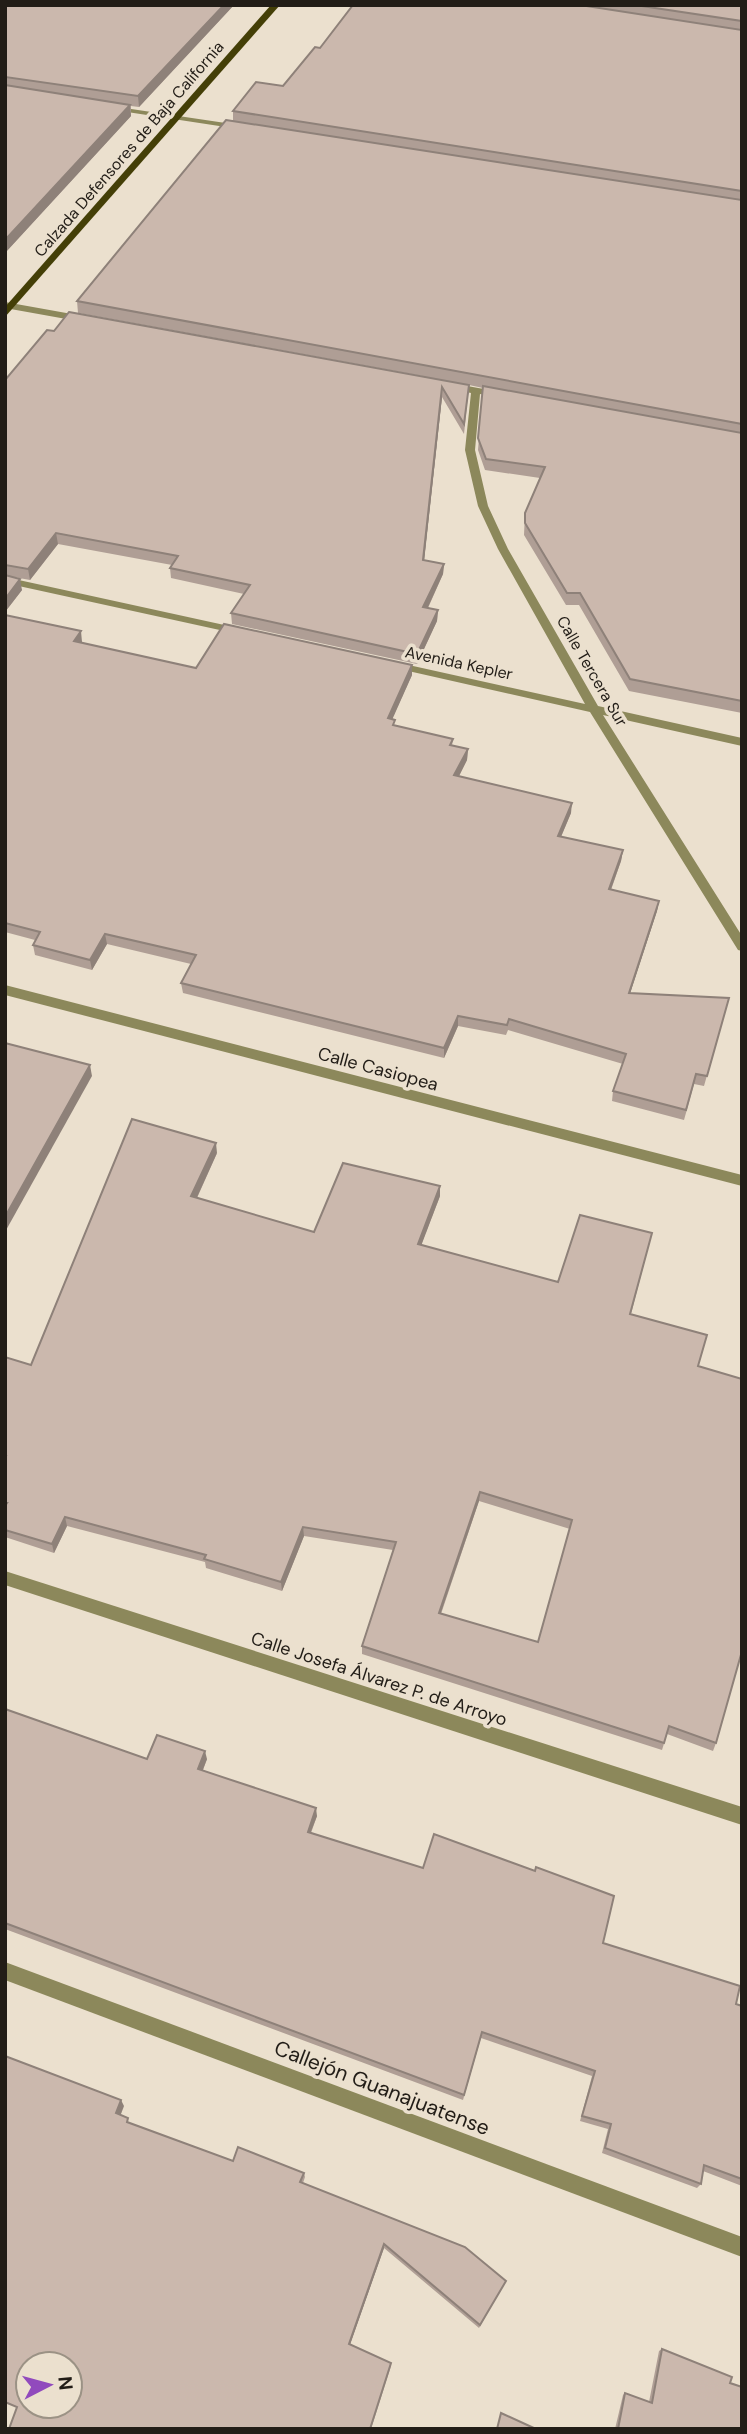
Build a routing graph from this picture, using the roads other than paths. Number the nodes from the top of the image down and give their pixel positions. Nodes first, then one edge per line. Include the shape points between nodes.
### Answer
1 (276, 5) edge
2 (98, 105) edge
3 (178, 118) junction
4 (247, 129) edge
5 (7, 309) edge
6 (94, 321) edge
7 (435, 383) edge
8 (476, 390) junction
9 (516, 398) edge
10 (5, 580) edge
11 (246, 632) edge
12 (380, 662) edge
13 (594, 709) junction
14 (742, 742) edge
15 (742, 947) edge
16 (5, 990) edge
17 (742, 1181) edge
18 (5, 1578) edge
19 (742, 1816) edge
20 (5, 1970) edge
21 (742, 2247) edge

1 - 3 main road, Calzada Defensores de Baja California
2 - 3 street
3 - 4 street
3 - 5 main road, Calzada Defensores de Baja California
5 - 6 street
7 - 8 street
8 - 9 street
8 - 13 street, Calle Tercera Sur via 470,450 483,506
10 - 11 street
12 - 13 street, Avenida Kepler
13 - 14 street, Avenida Kepler
13 - 15 street, Calle Tercera Sur
16 - 17 street, Calle Casiopea
18 - 19 street, Calle Josefa Álvarez P. de Arroyo
20 - 21 street, Callejón Guanajuatense

